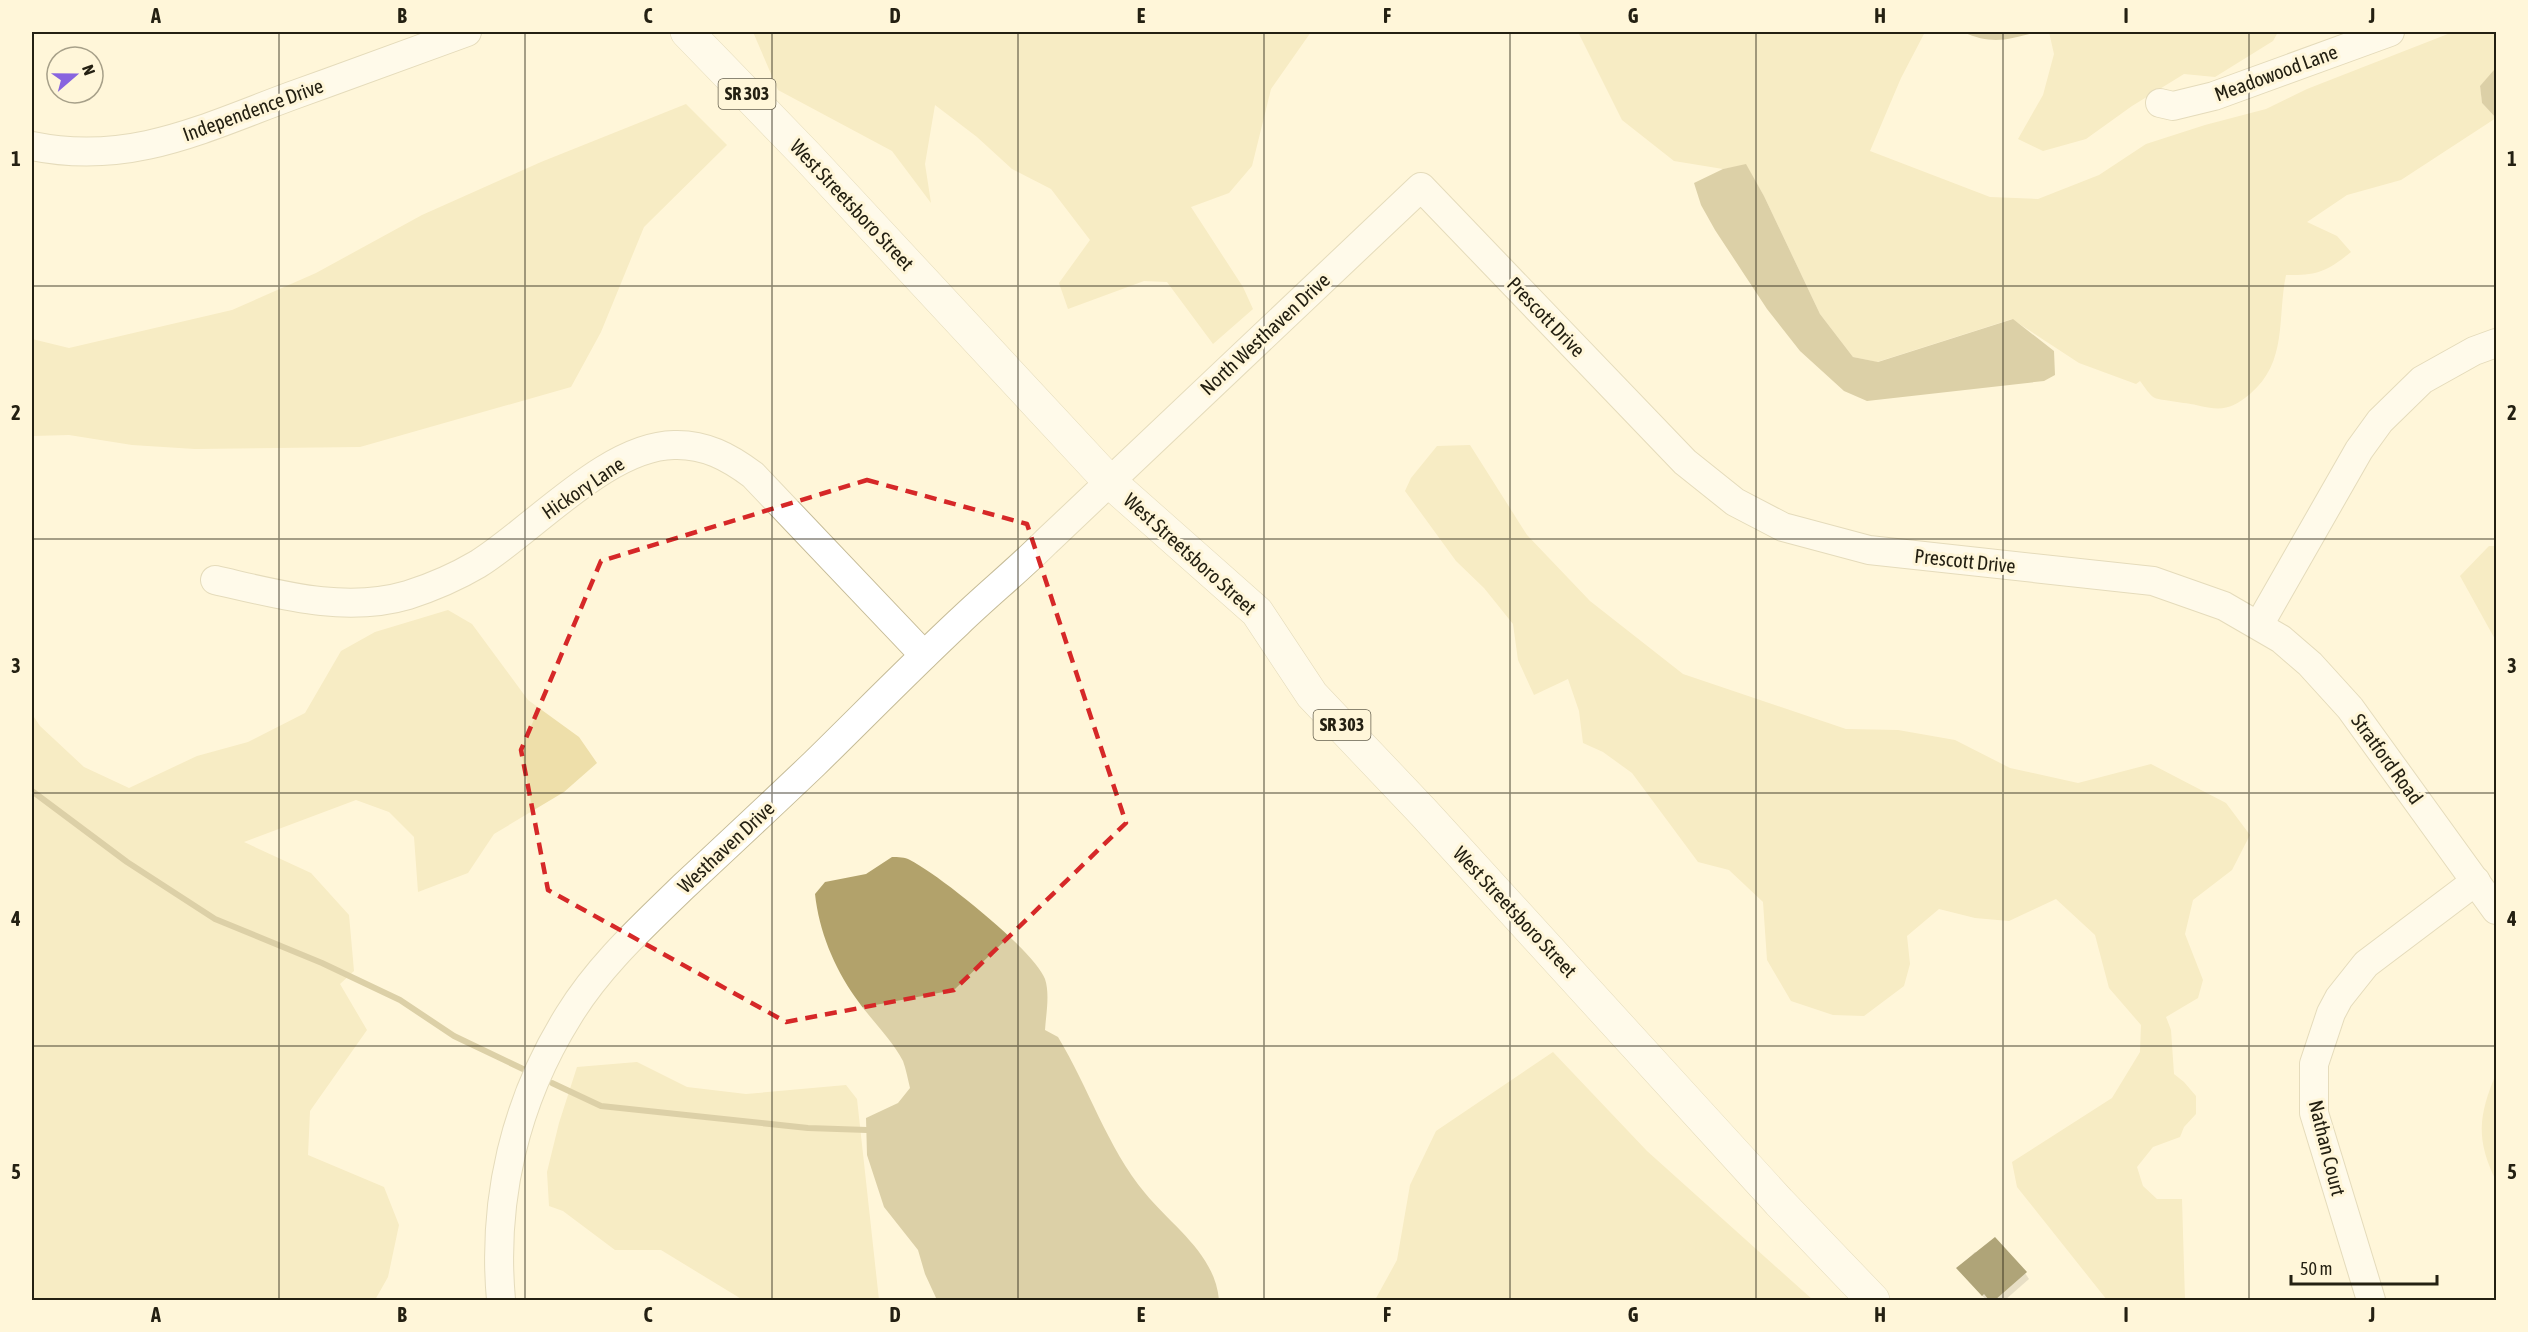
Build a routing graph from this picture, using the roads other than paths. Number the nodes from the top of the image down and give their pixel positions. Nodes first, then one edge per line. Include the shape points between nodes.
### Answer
1 (467, 32) edge
2 (687, 32) edge
3 (2390, 32) edge
4 (2160, 103) dead end
5 (32, 146) edge
6 (1421, 188) joint
7 (2496, 343) edge
8 (1109, 481) junction
9 (215, 580) dead end
10 (2259, 625) junction
11 (924, 655) junction
12 (2476, 881) junction
13 (2496, 910) edge
14 (501, 1300) edge
15 (1873, 1300) edge
16 (2371, 1300) edge

1 - 5 street, Independence Drive via 147,147 96,153
2 - 8 main road, West Streetsboro Street / SR 303
3 - 4 street, Meadowood Lane via 2196,102 2173,106
6 - 8 street, North Westhaven Drive
6 - 10 street, Prescott Drive via 1686,462 1736,502 1783,527 1869,550 2153,581 2223,606
7 - 10 street via 2422,380 2380,421 2359,450
8 - 11 street, Westhaven Drive
8 - 15 main road, West Streetsboro Street / SR 303 via 1257,612 1312,696
9 - 11 street, Hickory Lane via 309,601 357,603 405,596 444,582 479,563 618,462 645,449 674,445 704,448 729,457 753,475
10 - 12 street, Stratford Road via 2281,639 2330,685
11 - 14 street, Westhaven Drive via 630,940 570,1014 549,1050 521,1116 510,1154 500,1223
12 - 13 street, Stratford Road
12 - 16 street, Nathan Court via 2359,972 2331,1013 2314,1064 2314,1113

